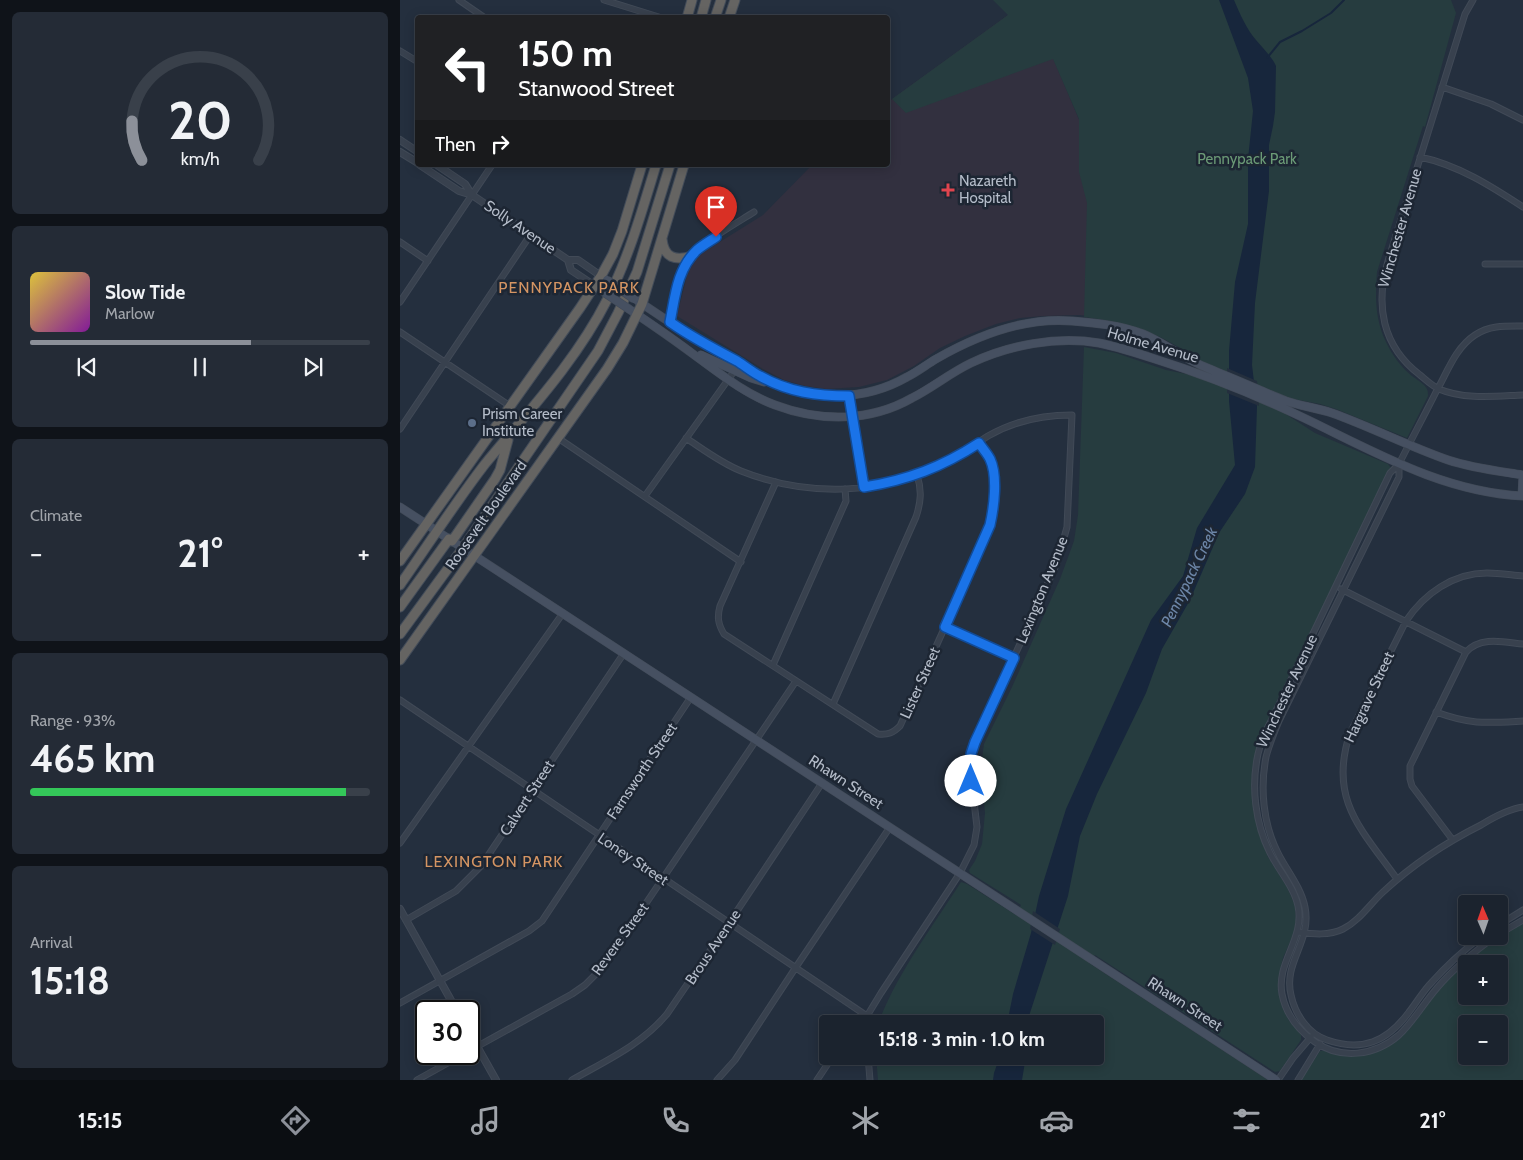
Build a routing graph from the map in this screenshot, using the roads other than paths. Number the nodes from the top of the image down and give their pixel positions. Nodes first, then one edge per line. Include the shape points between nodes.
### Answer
1 (459, 0) edge
2 (604, 0) edge
3 (692, 0) edge
4 (706, 0) edge
5 (721, 0) edge
6 (735, 0) edge
7 (1473, 0) edge
8 (481, 15) edge
9 (652, 15) edge
10 (688, 15) edge
11 (702, 15) edge
12 (716, 15) edge
13 (731, 15) edge
14 (400, 51) edge
15 (415, 60) edge
16 (1442, 87) junction
17 (1523, 120) edge
18 (400, 140) edge
19 (415, 150) edge
20 (400, 152) edge
21 (1420, 157) junction
22 (415, 161) edge
23 (423, 167) edge
24 (440, 167) edge
25 (491, 167) edge
26 (641, 167) edge
27 (655, 167) edge
28 (669, 167) edge
29 (683, 167) edge
30 (472, 194) junction
31 (1523, 207) edge
32 (754, 212) dead end
33 (531, 234) junction
34 (662, 239) junction
35 (400, 242) edge
36 (692, 256) junction
37 (568, 260) junction
38 (428, 261) junction
39 (1485, 264) dead end
40 (1523, 264) edge
41 (604, 278) junction
42 (598, 289) junction
43 (638, 301) junction
44 (400, 302) edge
45 (633, 312) junction
46 (670, 322) junction
47 (1523, 326) edge
48 (400, 332) edge
49 (685, 348) junction
50 (445, 362) junction
51 (740, 363) junction
52 (734, 370) junction
53 (1201, 370) junction
54 (728, 379) junction
55 (780, 385) junction
56 (1438, 389) junction
57 (1523, 395) edge
58 (849, 396) junction
59 (1276, 401) junction
60 (510, 406) junction
61 (853, 417) junction
62 (400, 429) edge
63 (514, 429) junction
64 (558, 438) junction
65 (686, 438) junction
66 (979, 443) junction
67 (1408, 445) junction
68 (1399, 464) junction
69 (917, 475) junction
70 (1523, 475) edge
71 (776, 482) junction
72 (864, 487) junction
73 (845, 489) junction
74 (645, 496) junction
75 (1522, 496) edge
76 (400, 507) edge
77 (426, 524) junction
78 (438, 531) junction
79 (450, 540) junction
80 (463, 548) junction
81 (474, 555) junction
82 (400, 561) edge
83 (741, 562) junction
84 (1523, 576) edge
85 (400, 585) edge
86 (1336, 586) junction
87 (1343, 590) junction
88 (400, 607) edge
89 (563, 613) junction
90 (1406, 622) junction
91 (945, 627) junction
92 (400, 634) edge
93 (1523, 644) edge
94 (404, 652) edge
95 (1466, 652) junction
96 (624, 653) junction
97 (1014, 658) junction
98 (400, 660) edge
99 (773, 665) junction
100 (796, 681) junction
101 (691, 698) junction
102 (400, 700) edge
103 (1280, 700) junction
104 (833, 704) junction
105 (1288, 704) junction
106 (1436, 712) junction
107 (1523, 721) edge
108 (756, 739) junction
109 (468, 747) junction
110 (822, 783) junction
111 (532, 790) junction
112 (1523, 807) edge
113 (890, 827) junction
114 (1268, 828) junction
115 (1261, 830) junction
116 (599, 836) junction
117 (1452, 840) junction
118 (400, 842) edge
119 (960, 874) junction
120 (662, 878) junction
121 (1397, 879) junction
122 (400, 909) edge
123 (1523, 910) edge
124 (1508, 919) edge
125 (406, 920) junction
126 (1523, 920) edge
127 (730, 923) junction
128 (1508, 929) edge
129 (1298, 932) junction
130 (1305, 933) junction
131 (1470, 945) edge
132 (1484, 945) edge
133 (796, 968) junction
134 (440, 980) junction
135 (1432, 982) junction
136 (1437, 988) junction
137 (451, 1000) edge
138 (400, 1003) edge
139 (866, 1015) edge
140 (869, 1015) edge
141 (1314, 1033) junction
142 (1310, 1038) junction
143 (1322, 1039) junction
144 (480, 1044) edge
145 (1319, 1045) junction
146 (480, 1051) edge
147 (444, 1065) edge
148 (827, 1065) edge
149 (869, 1065) edge
150 (417, 1080) edge
151 (496, 1080) edge
152 (572, 1080) edge
153 (717, 1080) edge
154 (817, 1080) edge
155 (870, 1080) edge
156 (1277, 1080) edge
157 (1298, 1080) edge

1 - 8 street
2 - 9 street
3 - 10 highway
4 - 11 highway
5 - 12 highway
6 - 13 highway
7 - 16 street, Winchester Avenue via 1465,14
14 - 15 street
16 - 17 street via 1491,104
16 - 21 street, Winchester Avenue
18 - 19 street
20 - 22 street, Solly Avenue
21 - 31 street via 1481,180
21 - 56 street, Winchester Avenue via 1383,277 1381,306 1390,338 1400,356
23 - 30 street, Solly Avenue via 459,191
24 - 30 street, Solly Avenue via 465,184
25 - 30 street
26 - 41 highway
27 - 63 highway, Roosevelt Boulevard via 632,243 607,300 585,338
28 - 80 highway, Roosevelt Boulevard via 639,265 609,332
29 - 34 highway, Roosevelt Boulevard
30 - 33 street, Solly Avenue
30 - 38 street
32 - 36 street
33 - 37 street, Solly Avenue
33 - 50 street
34 - 36 highway via 671,257 683,259
34 - 43 highway, Roosevelt Boulevard
35 - 38 street
36 - 46 street via 679,280
37 - 41 street, Solly Avenue via 578,260
37 - 42 street, Solly Avenue via 571,270
38 - 44 street
39 - 40 street
41 - 42 highway
41 - 43 main road, Holme Avenue, bridge
42 - 45 main road, Holme Avenue, bridge
42 - 60 highway
43 - 45 highway, Roosevelt Boulevard
43 - 46 main road, Holme Avenue
45 - 49 main road, Holme Avenue
45 - 64 highway, Roosevelt Boulevard via 623,343
46 - 51 main road, Holme Avenue
47 - 56 street via 1493,327 1475,335 1460,349
48 - 50 street
49 - 52 main road
49 - 54 main road, Holme Avenue
50 - 60 street
50 - 62 street
51 - 52 street
51 - 55 main road, Holme Avenue
52 - 54 street
52 - 55 main road via 756,380
53 - 58 main road, Holme Avenue via 1166,345 1142,334 1108,324 1068,320 1010,327 938,358 891,385
53 - 59 main road, Holme Avenue
53 - 61 main road, Holme Avenue via 1116,347 1075,341 1045,342 991,355 956,371 901,404
54 - 61 main road, Holme Avenue via 751,394 785,409 827,417
54 - 65 street
55 - 58 main road, Holme Avenue via 810,394
56 - 57 street via 1486,397
56 - 67 street, Winchester Avenue
58 - 61 street
59 - 67 main road, Holme Avenue via 1332,414
59 - 68 main road, Holme Avenue
60 - 77 highway
61 - 72 street
63 - 78 highway, Roosevelt Boulevard
63 - 79 highway via 495,479
64 - 74 street
64 - 81 highway, Roosevelt Boulevard
65 - 71 street via 733,467
65 - 74 street
66 - 69 street
66 - 91 street, Lister Street via 989,458 994,475 993,512
66 - 97 street, Lexington Avenue via 1002,429 1029,419 1072,414 1069,514 1064,541
67 - 68 street, Winchester Avenue
67 - 70 main road, Holme Avenue via 1476,468
68 - 75 main road, Holme Avenue via 1455,484
68 - 86 street, Winchester Avenue via 1390,473
68 - 87 street, Winchester Avenue via 1399,477
69 - 72 street
69 - 104 street via 921,497 916,517
70 - 75 main road
71 - 73 street via 809,488
71 - 83 street
72 - 73 street
73 - 99 street via 846,501
74 - 83 street
76 - 77 main road, Rhawn Street
77 - 78 main road, Rhawn Street
77 - 82 highway
78 - 79 main road, Rhawn Street
78 - 85 highway, Roosevelt Boulevard
79 - 80 main road, Rhawn Street
79 - 88 highway
80 - 81 main road, Rhawn Street
80 - 92 highway, Roosevelt Boulevard
81 - 89 main road, Rhawn Street
81 - 94 highway, Roosevelt Boulevard
83 - 99 street via 719,611 719,626 724,634
84 - 90 street, Hargrave Street via 1488,573 1459,578 1427,596 1414,608
86 - 87 street
86 - 103 street, Winchester Avenue
87 - 90 street
87 - 105 street, Winchester Avenue
89 - 96 main road, Rhawn Street
89 - 109 street
90 - 95 street
90 - 121 street, Hargrave Street via 1350,733 1342,764 1342,779 1350,810
91 - 97 street
91 - 104 street, Lister Street via 900,726 893,732 878,734
93 - 95 street via 1486,641 1471,646
94 - 98 highway, Roosevelt Boulevard
95 - 106 street
96 - 101 main road, Rhawn Street
96 - 111 street, Calvert Street
97 - 119 street, Lexington Avenue via 971,754 971,781 978,827 974,846
99 - 100 street
100 - 104 street
100 - 108 street, Revere Street
101 - 108 main road, Rhawn Street
101 - 116 street, Farnsworth Street
102 - 109 street, Loney Street
103 - 105 street
103 - 115 street, Winchester Avenue via 1258,753 1256,803
105 - 114 street, Winchester Avenue via 1266,756 1263,794
106 - 107 street via 1469,722
106 - 117 street via 1410,766 1410,779
108 - 110 main road, Rhawn Street
108 - 120 street, Revere Street
109 - 111 street, Loney Street
109 - 118 street
110 - 113 main road, Rhawn Street
110 - 127 street, Brous Avenue
111 - 116 street, Loney Street
111 - 125 street, Calvert Street via 474,874 456,891
112 - 117 street via 1501,814
113 - 119 main road, Rhawn Street
113 - 133 street
114 - 115 street
114 - 130 street, Winchester Avenue via 1302,895 1307,920
115 - 129 street, Winchester Avenue via 1295,896 1300,920
116 - 120 street, Loney Street
116 - 134 street, Farnsworth Street via 536,927
117 - 121 street
119 - 140 street, Lexington Avenue
119 - 156 main road, Rhawn Street
120 - 127 street, Loney Street
120 - 144 street, Revere Street via 603,967 585,985
121 - 130 street via 1344,928 1331,933
122 - 125 street
123 - 124 street
125 - 134 street
126 - 128 street, Winchester Avenue
127 - 133 street, Loney Street
127 - 152 street, Brous Avenue via 657,1026 638,1043
129 - 130 street
129 - 142 street, Winchester Avenue via 1282,975 1282,994 1291,1019
130 - 141 street, Winchester Avenue via 1292,966 1289,984 1294,1009
131 - 135 street, Winchester Avenue
132 - 136 street, Winchester Avenue
133 - 139 street, Loney Street
133 - 153 street via 735,1060
134 - 137 street
134 - 138 street, Farnsworth Street
135 - 136 street
135 - 143 street, Winchester Avenue via 1399,1025 1383,1038 1350,1046
136 - 145 street, Winchester Avenue via 1400,1034 1382,1047 1350,1054
141 - 142 street
141 - 143 street, Winchester Avenue
142 - 145 street, Winchester Avenue
142 - 156 street
143 - 145 street
145 - 157 street
146 - 151 street
147 - 150 street
148 - 154 street
149 - 155 street

